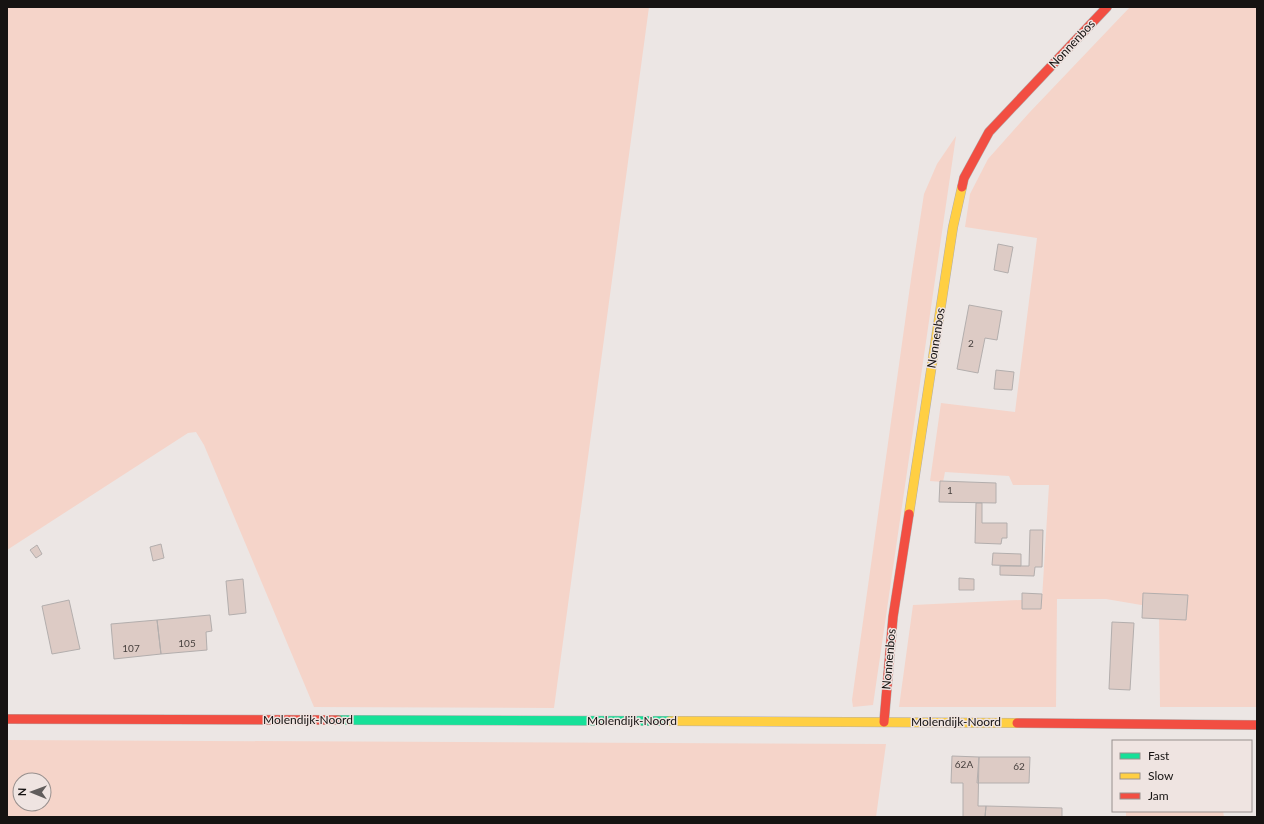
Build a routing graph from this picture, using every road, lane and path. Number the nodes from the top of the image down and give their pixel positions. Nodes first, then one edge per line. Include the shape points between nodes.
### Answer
1 (1107, 7) edge
2 (7, 719) edge
3 (884, 722) junction
4 (1257, 725) edge

1 - 3 street, Nonnenbos via 989,132 964,178 953,227 892,616
2 - 3 street, Molendijk-Noord
3 - 4 street, Molendijk-Noord

